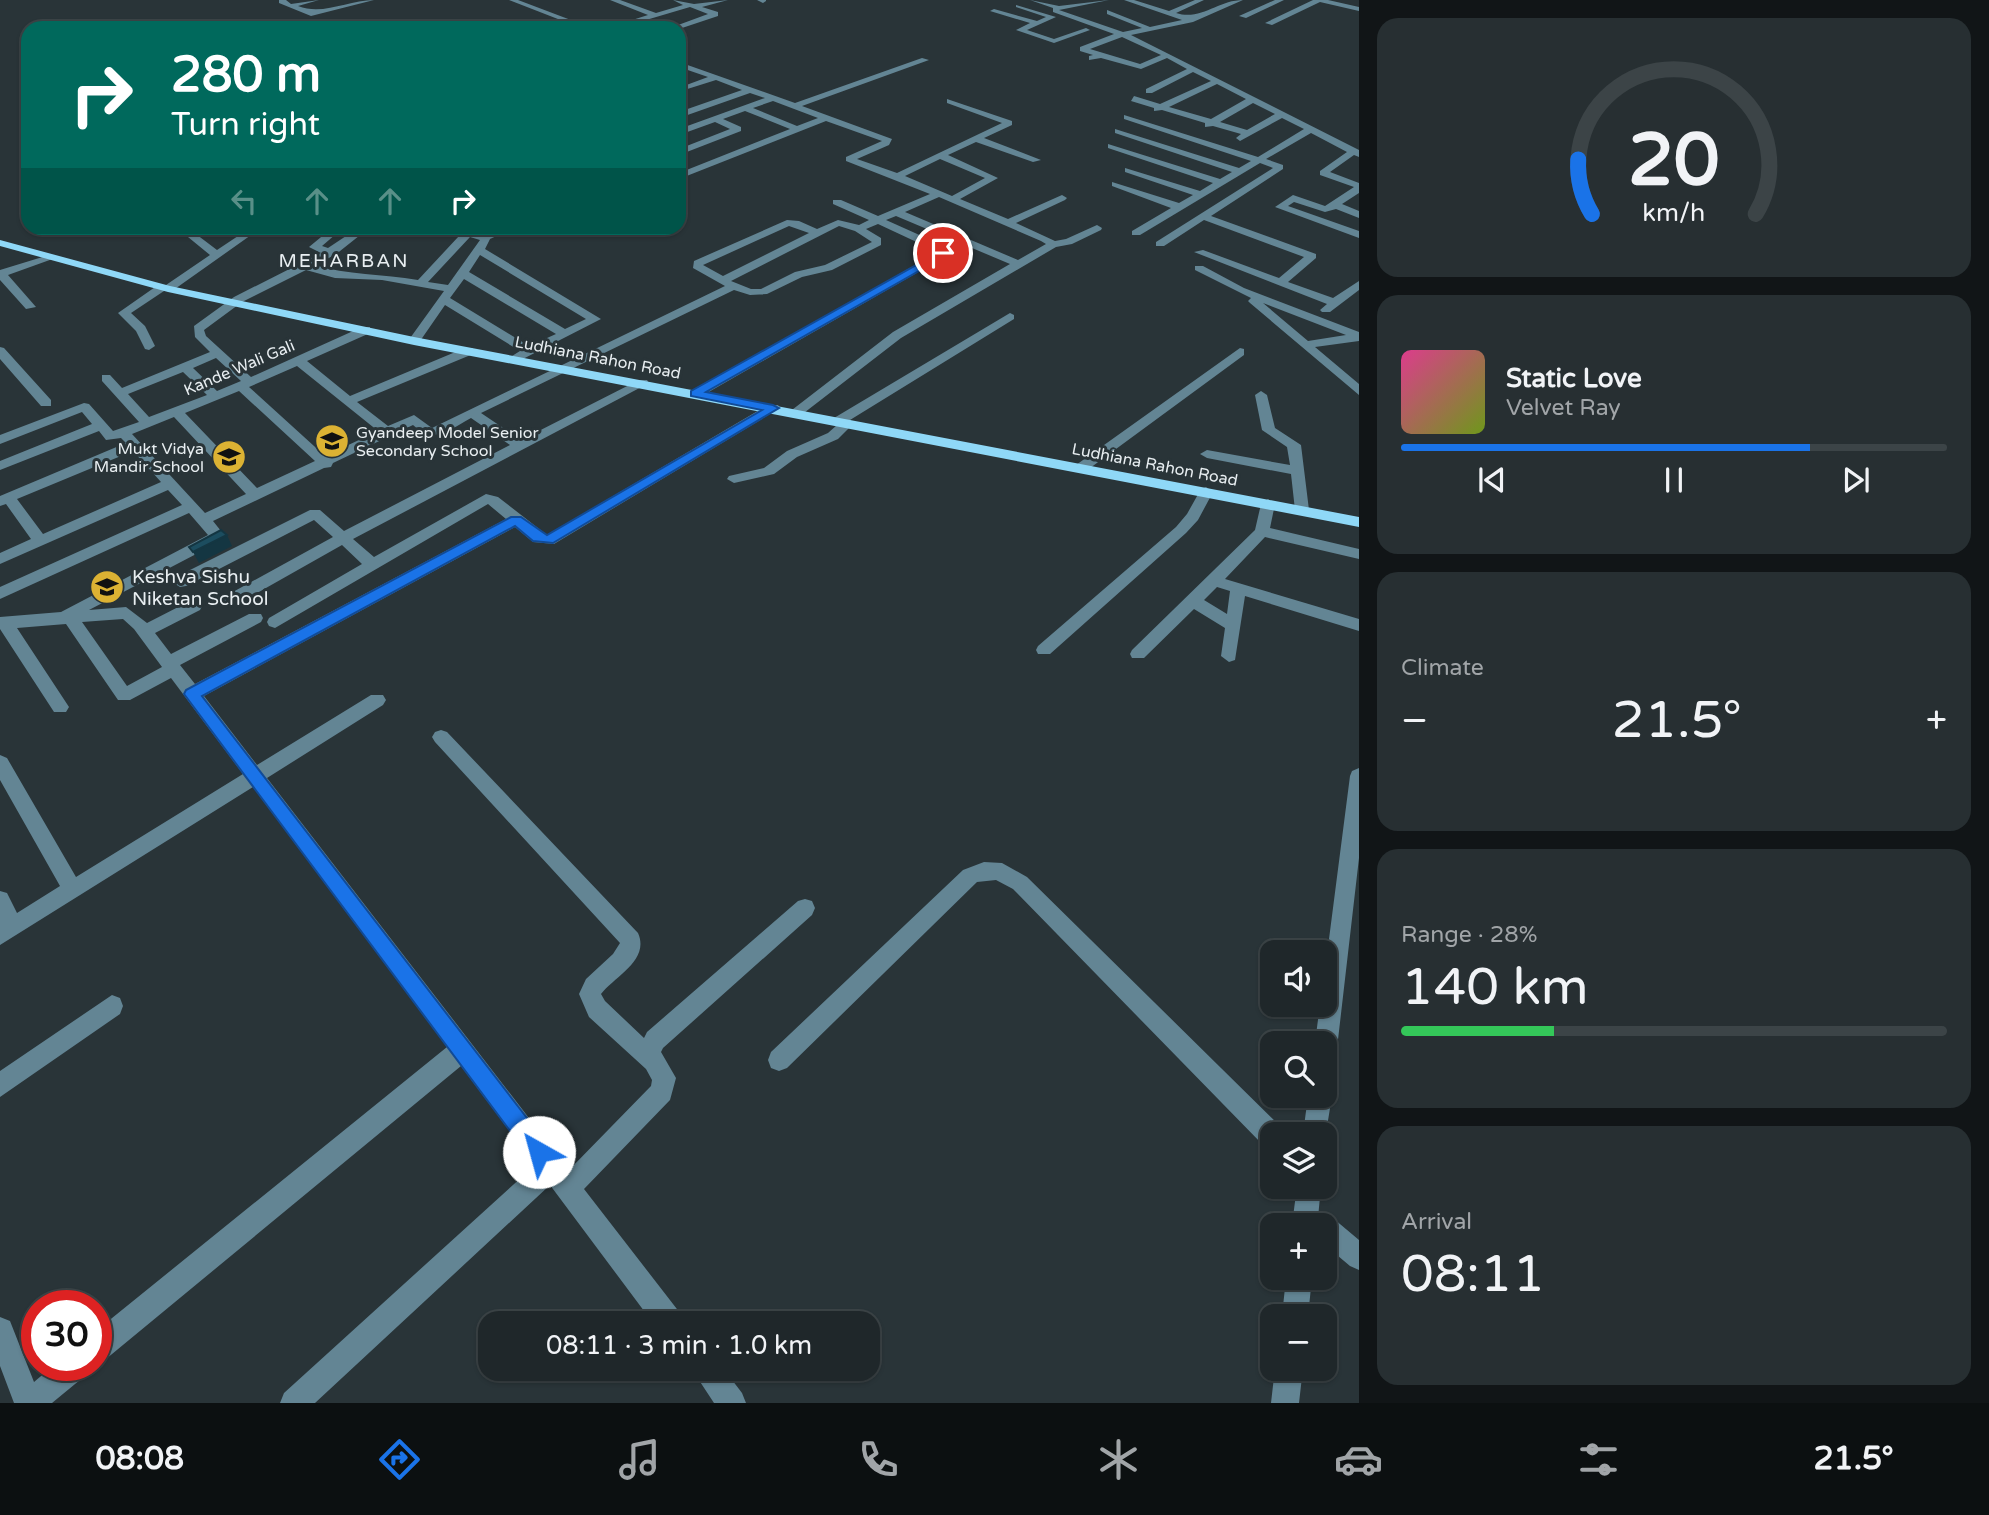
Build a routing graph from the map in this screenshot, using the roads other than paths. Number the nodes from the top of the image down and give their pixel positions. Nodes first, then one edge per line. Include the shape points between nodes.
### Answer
1 (316, 0) edge
2 (369, 0) edge
3 (513, 0) edge
4 (545, 0) edge
5 (613, 0) edge
6 (679, 0) edge
7 (725, 0) edge
8 (1033, 0) edge
9 (1106, 0) edge
10 (1127, 0) edge
11 (1201, 0) edge
12 (1267, 0) edge
13 (1319, 0) edge
14 (1236, 1) edge
15 (1278, 1) edge
16 (287, 3) edge
17 (526, 5) junction
18 (657, 5) dead end
19 (693, 6) junction
20 (1018, 6) dead end
21 (1300, 8) junction
22 (1260, 9) junction
23 (1359, 9) edge
24 (672, 10) junction
25 (994, 11) dead end
26 (1055, 12) junction
27 (1110, 12) dead end
28 (1170, 13) junction
29 (653, 16) junction
30 (1243, 16) dead end
31 (1190, 20) junction
32 (569, 21) edge
33 (636, 21) edge
34 (663, 21) edge
35 (1037, 23) junction
36 (1269, 23) dead end
37 (686, 24) edge
38 (1149, 29) junction
39 (1086, 30) junction
40 (1125, 34) junction
41 (1107, 38) junction
42 (1072, 54) dead end
43 (1168, 55) junction
44 (1101, 56) junction
45 (925, 60) dead end
46 (686, 65) edge
47 (1194, 68) junction
48 (702, 71) junction
49 (690, 75) dead end
50 (717, 77) junction
51 (1218, 80) junction
52 (733, 84) junction
53 (686, 88) edge
54 (722, 88) dead end
55 (750, 90) junction
56 (1149, 91) dead end
57 (773, 98) junction
58 (1134, 99) dead end
59 (1253, 99) junction
60 (950, 101) dead end
61 (795, 106) junction
62 (1161, 107) junction
63 (745, 108) junction
64 (1148, 114) dead end
65 (1282, 114) junction
66 (686, 115) edge
67 (827, 117) junction
68 (1127, 117) dead end
69 (716, 119) junction
70 (686, 122) edge
71 (1212, 123) junction
72 (694, 127) junction
73 (798, 129) junction
74 (1311, 129) junction
75 (686, 130) edge
76 (1198, 130) dead end
77 (1118, 131) dead end
78 (1247, 133) junction
79 (977, 139) junction
80 (1233, 141) dead end
81 (1111, 146) dead end
82 (686, 149) edge
83 (1356, 153) edge
84 (939, 155) junction
85 (1259, 159) junction
86 (1037, 160) dead end
87 (1128, 170) dead end
88 (1240, 171) junction
89 (686, 173) edge
90 (897, 176) junction
91 (1220, 182) junction
92 (1115, 184) dead end
93 (1359, 187) edge
94 (938, 194) junction
95 (1200, 194) junction
96 (1062, 198) dead end
97 (952, 200) junction
98 (837, 202) dead end
99 (1336, 206) junction
100 (1179, 207) junction
101 (894, 211) junction
102 (1359, 215) edge
103 (1203, 217) junction
104 (875, 220) junction
105 (1007, 223) junction
106 (1097, 228) dead end
107 (860, 229) junction
108 (817, 233) junction
109 (1136, 233) dead end
110 (191, 235) edge
111 (246, 235) edge
112 (329, 235) edge
113 (355, 235) edge
114 (463, 235) edge
115 (477, 235) edge
116 (490, 235) edge
117 (1359, 235) edge
118 (485, 237) junction
119 (0, 243) edge
120 (1053, 244) junction
121 (1160, 244) dead end
122 (479, 250) junction
123 (1199, 252) dead end
124 (331, 253) junction
125 (216, 255) junction
126 (53, 257) junction
127 (1021, 265) junction
128 (305, 266) junction
129 (1199, 268) dead end
130 (462, 273) junction
131 (0, 274) edge
132 (421, 283) junction
133 (728, 283) junction
134 (1280, 283) junction
135 (1359, 284) edge
136 (165, 288) junction
137 (1240, 290) junction
138 (447, 294) junction
139 (1337, 301) junction
140 (231, 303) junction
141 (1359, 306) edge
142 (30, 307) dead end
143 (1010, 317) dead end
144 (1315, 319) junction
145 (366, 330) junction
146 (565, 334) junction
147 (1359, 336) edge
148 (414, 341) junction
149 (1307, 345) junction
150 (149, 346) dead end
151 (0, 351) edge
152 (469, 351) junction
153 (528, 351) junction
154 (1240, 352) dead end
155 (218, 353) junction
156 (513, 359) junction
157 (299, 360) junction
158 (185, 367) junction
159 (564, 368) junction
160 (1359, 370) edge
161 (1338, 373) junction
162 (106, 378) dead end
163 (643, 383) junction
164 (245, 384) junction
165 (1359, 391) edge
166 (120, 393) junction
167 (695, 394) junction
168 (1261, 395) dead end
169 (215, 396) junction
170 (348, 401) junction
171 (46, 403) dead end
172 (773, 408) junction
173 (177, 412) junction
174 (472, 413) junction
175 (795, 413) junction
176 (843, 422) junction
177 (148, 424) junction
178 (100, 426) junction
179 (388, 433) junction
180 (129, 439) junction
181 (0, 440) edge
182 (520, 446) junction
183 (1207, 454) dead end
184 (326, 464) junction
185 (0, 466) edge
186 (1081, 468) junction
187 (1297, 471) junction
188 (734, 479) dead end
189 (170, 483) junction
190 (1206, 492) junction
191 (256, 496) junction
192 (4, 500) edge
193 (1268, 504) junction
194 (191, 507) junction
195 (1302, 510) junction
196 (203, 520) junction
197 (516, 520) junction
198 (1359, 522) edge
199 (1262, 531) junction
200 (344, 537) junction
201 (40, 540) junction
202 (1359, 554) edge
203 (0, 559) edge
204 (373, 565) junction
205 (1214, 581) junction
206 (180, 582) dead end
207 (1238, 589) junction
208 (0, 593) edge
209 (1193, 601) junction
210 (228, 602) dead end
211 (194, 606) dead end
212 (65, 617) junction
213 (255, 618) dead end
214 (275, 622) dead end
215 (2, 623) edge
216 (1232, 625) junction
217 (1359, 625) edge
218 (145, 631) junction
219 (1044, 650) dead end
220 (1138, 654) dead end
221 (1229, 656) dead end
222 (171, 666) junction
223 (191, 694) junction
224 (377, 700) dead end
225 (60, 708) dead end
226 (441, 737) dead end
227 (0, 763) edge
228 (1359, 776) edge
229 (254, 778) junction
230 (73, 891) junction
231 (0, 901) edge
232 (805, 908) dead end
233 (7, 931) edge
234 (112, 1006) dead end
235 (1328, 1031) edge
236 (462, 1050) junction
237 (651, 1060) junction
238 (779, 1060) dead end
239 (0, 1085) edge
240 (1260, 1124) edge
241 (551, 1167) junction
242 (567, 1189) junction
243 (1337, 1240) edge
244 (1359, 1257) edge
245 (661, 1311) edge
246 (0, 1331) edge
247 (112, 1336) edge
248 (56, 1381) edge
249 (715, 1381) edge
250 (1288, 1381) edge
251 (29, 1403) edge
252 (294, 1403) edge
253 (732, 1403) edge
254 (1285, 1403) edge

1 - 16 street
2 - 16 street via 311,14
3 - 17 street
4 - 17 street
5 - 29 street
6 - 19 street
7 - 19 street
8 - 26 street
9 - 26 street
10 - 28 street
11 - 28 street
12 - 15 street
13 - 21 street
13 - 23 street
14 - 22 street
14 - 31 street
15 - 21 street
15 - 22 street
17 - 32 street
18 - 24 street
19 - 24 street
19 - 37 street via 715,14
20 - 26 street
21 - 36 street
22 - 30 street
24 - 29 street
25 - 35 street
26 - 35 street
26 - 39 street
26 - 40 street
27 - 38 street
28 - 31 street
29 - 33 street
29 - 34 street
31 - 38 street
35 - 39 street via 1020,30 1052,41
38 - 40 street
39 - 41 street
40 - 41 street
40 - 43 street
41 - 44 street via 1083,49
42 - 44 street
43 - 44 street via 1142,66
43 - 47 street
45 - 61 street
46 - 48 street
47 - 51 street
47 - 56 street
48 - 49 street
48 - 50 street
50 - 52 street
50 - 53 street
51 - 59 street
51 - 62 street
52 - 54 street
52 - 55 street
55 - 57 street
55 - 66 street
57 - 61 street
57 - 63 street
58 - 62 street
59 - 65 street
59 - 71 street
60 - 79 street via 1009,123
61 - 67 street
62 - 64 street
62 - 71 street
63 - 69 street
63 - 73 street
65 - 74 street
65 - 78 street
67 - 73 street
67 - 90 street via 889,141 849,159
68 - 85 street
69 - 72 street
69 - 82 street via 738,129
70 - 72 street
71 - 76 street
71 - 78 street
72 - 75 street
73 - 89 street
74 - 83 street
74 - 85 street
77 - 88 street
78 - 80 street
79 - 84 street
79 - 86 street
81 - 91 street
83 - 93 street via 1323,173
84 - 90 street
84 - 97 street via 993,178
85 - 88 street
85 - 103 street via 1280,168
87 - 95 street
88 - 91 street
90 - 94 street
91 - 95 street
92 - 100 street
93 - 99 street
94 - 97 street
94 - 101 street
95 - 100 street
96 - 105 street
97 - 105 street
98 - 104 street
99 - 102 street
99 - 117 street via 1325,209 1293,198 1280,207
100 - 109 street
101 - 104 street
101 - 127 street
103 - 121 street
103 - 134 street via 1312,256
104 - 107 street
104 - 167 street via 943,253
105 - 120 street
106 - 120 street
107 - 108 street via 841,222
107 - 133 street via 877,243 828,268 799,274 763,292
108 - 133 street
108 - 133 street via 787,223 696,265
110 - 125 street
111 - 125 street
112 - 124 street via 314,247
113 - 124 street
114 - 132 street
115 - 118 street
116 - 118 street
118 - 122 street
119 - 126 main road, Ludhiana Rahon Road
120 - 127 street
122 - 130 street
122 - 146 street via 594,317
123 - 134 street
124 - 128 street
125 - 136 street
126 - 131 street
126 - 136 main road, Ludhiana Rahon Road
127 - 175 street via 897,335
128 - 132 street via 340,276
128 - 140 street
129 - 137 street
130 - 138 street
130 - 146 street
131 - 142 street
132 - 138 street
133 - 159 street
134 - 139 street
135 - 139 street
136 - 140 main road, Ludhiana Rahon Road
136 - 150 street via 124,313 141,329
137 - 144 street
137 - 149 street
138 - 148 street
138 - 153 street
139 - 141 street
139 - 144 street
140 - 145 main road, Ludhiana Rahon Road
140 - 155 street via 197,332
143 - 176 street
144 - 147 street
145 - 148 main road, Ludhiana Rahon Road
145 - 157 street, Kande Wali Gali
146 - 153 street
147 - 149 street
148 - 152 main road, Ludhiana Rahon Road
149 - 161 street
151 - 171 street
152 - 156 main road, Ludhiana Rahon Road
152 - 170 street
153 - 156 street
154 - 186 street
155 - 158 street
155 - 164 street
156 - 159 main road, Ludhiana Rahon Road
157 - 164 street, Kande Wali Gali
157 - 170 street
158 - 166 street
158 - 169 street
159 - 163 main road, Ludhiana Rahon Road
159 - 174 street
160 - 161 street
161 - 165 street
162 - 166 street
163 - 167 main road, Ludhiana Rahon Road
163 - 182 street
164 - 169 street, Kande Wali Gali
164 - 184 street
166 - 177 street
167 - 172 main road, Ludhiana Rahon Road
168 - 187 street via 1269,430 1294,445
169 - 173 street, Kande Wali Gali
170 - 179 street
172 - 175 main road, Ludhiana Rahon Road
172 - 197 street via 549,540 538,538
173 - 177 street, Kande Wali Gali
173 - 191 street
174 - 179 street via 432,433 414,419
174 - 182 street
175 - 176 main road, Ludhiana Rahon Road
176 - 186 main road, Ludhiana Rahon Road
176 - 188 street via 833,436 792,454 769,471
177 - 180 street, Kande Wali Gali
178 - 180 street via 111,437
178 - 181 street via 84,407
178 - 185 street
179 - 184 street
180 - 189 street
180 - 192 street, Kande Wali Gali
182 - 200 street
183 - 187 street
184 - 191 street
186 - 190 main road, Ludhiana Rahon Road
187 - 195 street
189 - 194 street
189 - 201 street
190 - 193 main road, Ludhiana Rahon Road
190 - 219 street via 1181,530
191 - 196 street
192 - 201 street
193 - 195 main road, Ludhiana Rahon Road
193 - 199 street
194 - 196 street
194 - 208 street
195 - 198 main road, Ludhiana Rahon Road
196 - 212 street via 218,536
197 - 204 street via 486,499
197 - 223 street
199 - 202 street
199 - 205 street
200 - 204 street
200 - 206 street via 315,513
200 - 210 street
201 - 203 street
204 - 214 street
205 - 207 street
205 - 209 street
207 - 216 street
207 - 217 street
209 - 216 street
209 - 220 street
211 - 218 street
212 - 215 street
212 - 218 street via 126,613
212 - 222 street via 124,695
213 - 222 street
215 - 225 street
216 - 221 street
218 - 222 street
222 - 223 street
223 - 229 street
224 - 229 street
226 - 237 street via 631,940 625,956 596,982 590,994 597,1009
227 - 230 street
228 - 235 street
229 - 230 street
229 - 236 street
230 - 233 street
231 - 233 street
232 - 237 street via 660,1035 650,1047
234 - 239 street
236 - 241 street
236 - 247 street
237 - 242 street via 664,1078 662,1092
238 - 240 street via 970,876 996,869 1013,878 1046,909
241 - 242 street
241 - 252 street
242 - 245 street
243 - 244 street
246 - 251 street
248 - 251 street
249 - 253 street
250 - 254 street

